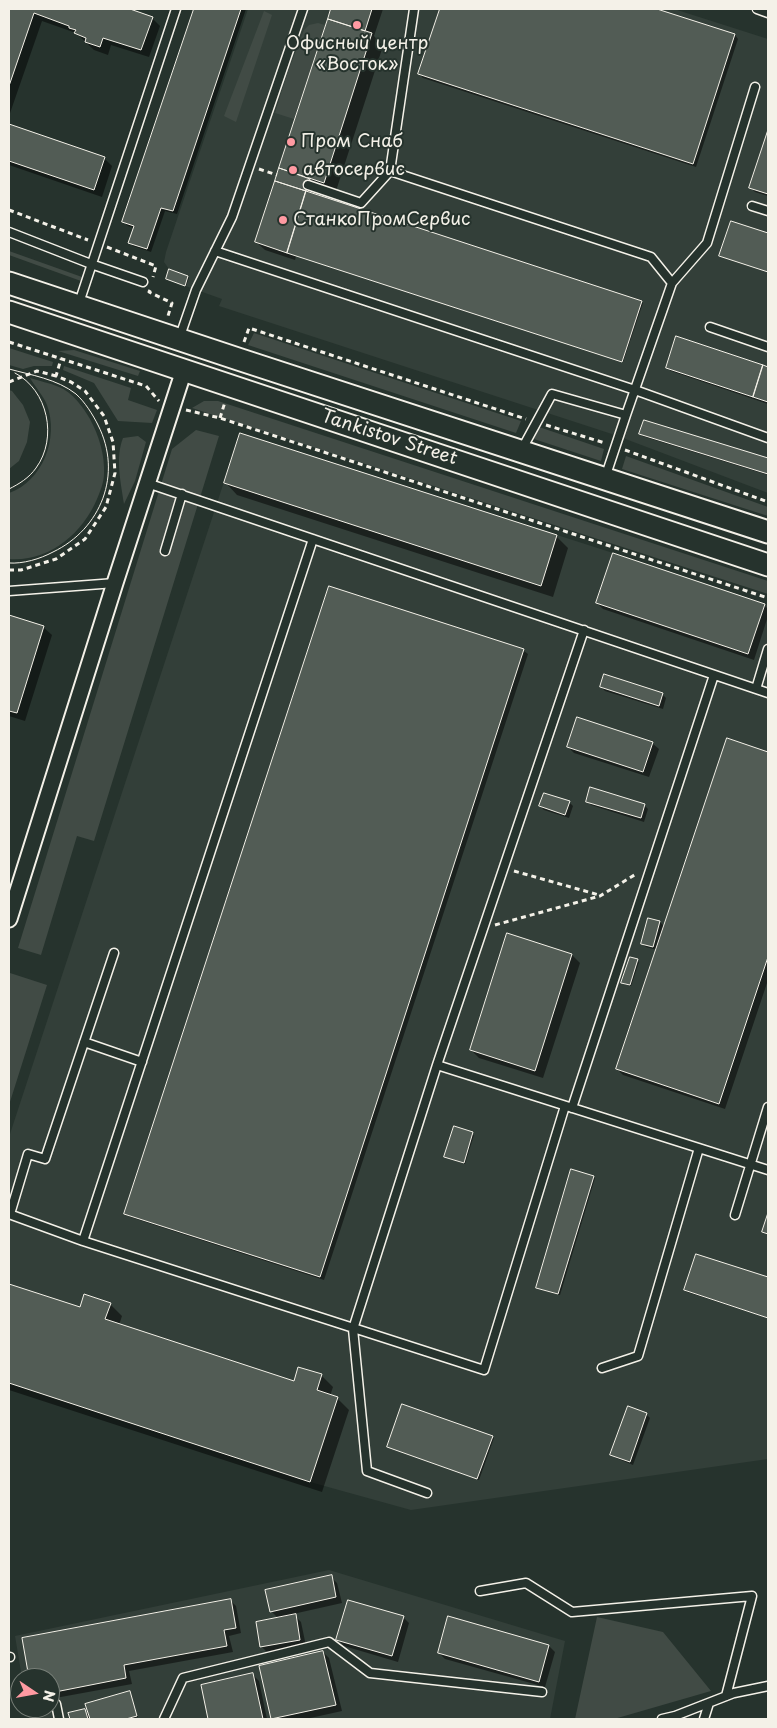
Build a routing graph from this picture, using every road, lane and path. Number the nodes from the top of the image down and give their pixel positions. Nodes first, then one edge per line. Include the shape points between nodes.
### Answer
1 (176, 9) edge
2 (304, 9) edge
3 (414, 9) edge
4 (757, 9) edge
5 (768, 12) edge
6 (755, 87) dead end
7 (249, 166) junction
8 (390, 171) junction
9 (277, 175) dead end
10 (308, 186) dead end
11 (752, 206) dead end
12 (768, 211) edge
13 (9, 232) edge
14 (215, 251) junction
15 (92, 264) junction
16 (143, 282) dead end
17 (9, 283) edge
18 (672, 283) junction
19 (78, 305) junction
20 (9, 312) edge
21 (710, 327) dead end
22 (249, 328) dead end
23 (9, 342) edge
24 (186, 342) junction
25 (768, 347) edge
26 (61, 359) junction
27 (184, 370) junction
28 (56, 376) junction
29 (9, 382) edge
30 (635, 390) junction
31 (172, 407) junction
32 (626, 415) junction
33 (537, 422) junction
34 (768, 438) edge
35 (616, 447) junction
36 (521, 451) junction
37 (604, 478) junction
38 (148, 483) junction
39 (182, 494) junction
40 (768, 502) edge
41 (768, 532) edge
42 (313, 538) junction
43 (165, 551) dead end
44 (768, 565) edge
45 (9, 570) edge
46 (115, 583) junction
47 (9, 591) edge
48 (768, 598) edge
49 (584, 630) junction
50 (768, 649) edge
51 (714, 674) junction
52 (756, 689) junction
53 (768, 693) edge
54 (652, 865) junction
55 (504, 868) junction
56 (14, 885) edge
57 (600, 896) junction
58 (9, 919) edge
59 (483, 928) junction
60 (114, 953) dead end
61 (84, 1042) junction
62 (142, 1062) junction
63 (437, 1066) junction
64 (569, 1107) junction
65 (768, 1107) edge
66 (699, 1148) junction
67 (750, 1164) junction
68 (768, 1170) edge
69 (9, 1214) edge
70 (735, 1215) dead end
71 (83, 1241) junction
72 (353, 1329) junction
73 (602, 1368) dead end
74 (427, 1493) dead end
75 (480, 1592) dead end
76 (768, 1686) edge
77 (542, 1692) dead end
78 (726, 1696) junction
79 (709, 1703) junction
80 (164, 1719) edge
81 (662, 1719) edge
82 (704, 1719) edge

1 - 15 lane
2 - 7 lane
3 - 8 lane
4 - 5 lane
6 - 18 lane via 707,243
7 - 9 path
7 - 14 lane via 232,217
8 - 10 lane via 361,203
8 - 18 lane via 651,257
11 - 12 lane
13 - 15 lane
14 - 24 lane via 196,290
14 - 30 lane
15 - 16 lane
15 - 19 lane
17 - 19 main road, Tankistov Street
18 - 30 lane
19 - 24 main road, Tankistov Street
20 - 27 main road, Tankistov Street
21 - 25 lane
22 - 33 path
23 - 26 path
24 - 27 main road
24 - 36 main road, Tankistov Street
26 - 28 path
26 - 31 path via 146,386 161,403
27 - 31 street
27 - 44 main road, Tankistov Street
28 - 29 path via 37,371
28 - 45 path via 85,391 104,416 113,442 115,473 106,507 85,539 56,559 21,570
30 - 32 lane
30 - 34 lane
31 - 38 street
31 - 48 path via 229,422
32 - 33 lane via 552,394
32 - 35 lane
33 - 35 path
33 - 36 lane
35 - 37 lane
35 - 40 path
36 - 37 main road, Tankistov Street
37 - 41 main road, Tankistov Street
38 - 39 lane
38 - 46 street
39 - 42 lane
39 - 43 lane
42 - 49 lane
42 - 62 lane
46 - 47 lane
46 - 56 street
49 - 51 lane
49 - 55 lane
50 - 52 lane
51 - 52 lane
51 - 54 lane
52 - 53 lane
54 - 57 path
54 - 64 lane
55 - 57 path
55 - 59 lane
56 - 58 street
57 - 59 path
59 - 63 lane
60 - 61 lane
61 - 62 lane
61 - 69 lane via 45,1159 28,1154
62 - 71 lane
63 - 64 lane
63 - 72 lane
64 - 66 lane
64 - 72 lane via 484,1370
65 - 67 lane
66 - 67 lane
66 - 73 lane via 638,1356
67 - 68 lane
67 - 70 lane
69 - 71 lane
71 - 72 lane
72 - 74 lane via 367,1472
75 - 78 lane via 526,1582 572,1612 752,1596
76 - 78 lane
77 - 80 lane via 370,1673 328,1642 183,1678
78 - 79 lane
79 - 81 lane
79 - 82 lane

